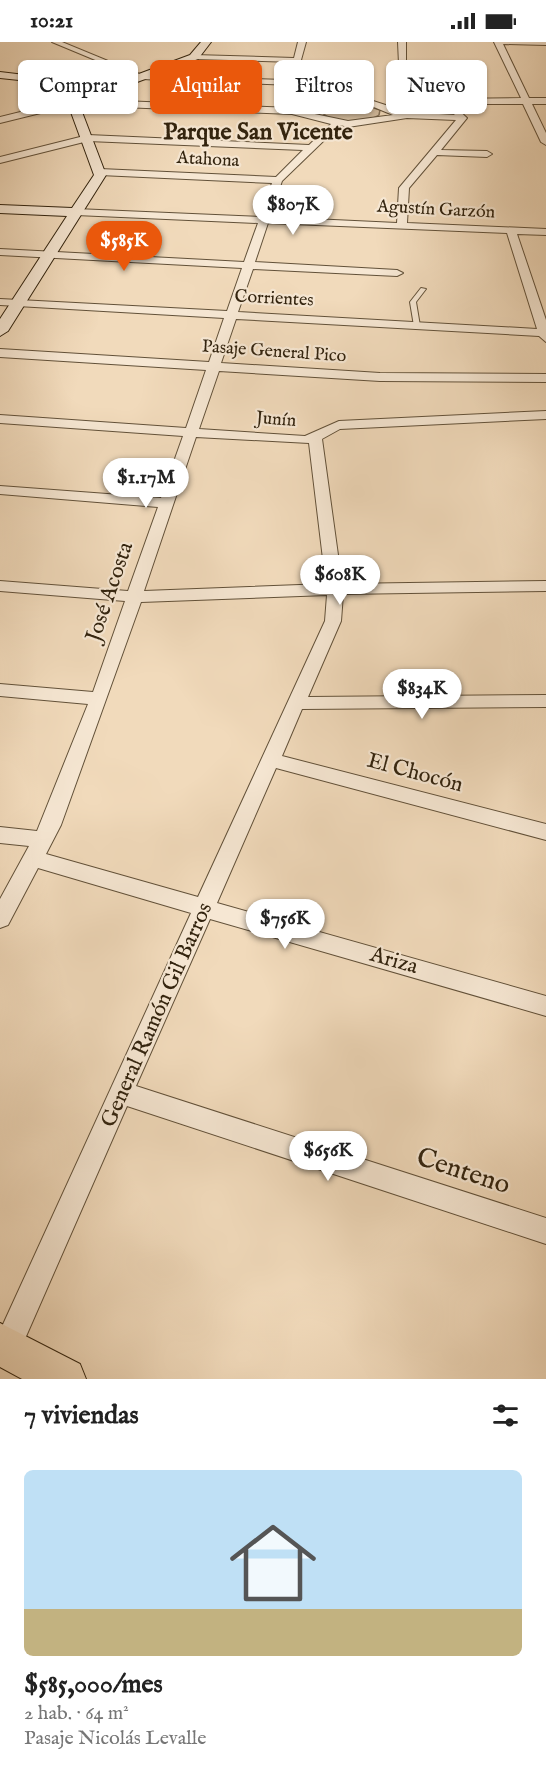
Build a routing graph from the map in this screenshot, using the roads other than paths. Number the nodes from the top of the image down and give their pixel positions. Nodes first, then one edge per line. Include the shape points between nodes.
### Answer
1 (57, 42) edge
2 (206, 42) edge
3 (302, 42) edge
4 (402, 42) edge
5 (500, 42) edge
6 (546, 43) edge
7 (194, 57) junction
8 (297, 60) joint
9 (402, 60) edge
10 (0, 75) edge
11 (18, 77) edge
12 (141, 77) junction
13 (138, 78) edge
14 (274, 82) edge
15 (487, 101) edge
16 (526, 101) junction
17 (546, 101) edge
18 (138, 105) edge
19 (374, 105) edge
20 (274, 110) edge
21 (386, 110) joint
22 (24, 114) edge
23 (78, 114) edge
24 (303, 114) edge
25 (314, 114) edge
26 (403, 114) edge
27 (459, 114) edge
28 (407, 115) junction
29 (317, 118) junction
30 (463, 118) junction
31 (0, 120) edge
32 (382, 120) junction
33 (337, 123) junction
34 (88, 138) junction
35 (546, 141) edge
36 (311, 148) junction
37 (434, 152) junction
38 (487, 154) dead end
39 (0, 160) edge
40 (100, 172) junction
41 (278, 180) junction
42 (0, 209) edge
43 (76, 212) junction
44 (265, 220) junction
45 (402, 226) junction
46 (511, 231) junction
47 (546, 232) edge
48 (0, 252) edge
49 (50, 254) junction
50 (249, 265) junction
51 (396, 273) dead end
52 (423, 289) dead end
53 (0, 302) edge
54 (17, 303) junction
55 (231, 314) junction
56 (417, 326) junction
57 (0, 331) edge
58 (545, 334) edge
59 (0, 353) edge
60 (213, 367) junction
61 (546, 378) edge
62 (546, 415) edge
63 (0, 419) edge
64 (190, 432) junction
65 (315, 438) junction
66 (0, 490) edge
67 (166, 502) junction
68 (0, 586) edge
69 (546, 586) edge
70 (336, 589) junction
71 (134, 597) junction
72 (0, 690) edge
73 (99, 699) junction
74 (546, 701) edge
75 (297, 703) junction
76 (271, 760) junction
77 (546, 832) edge
78 (0, 835) edge
79 (39, 849) junction
80 (206, 906) junction
81 (0, 919) edge
82 (546, 1006) edge
83 (122, 1093) junction
84 (546, 1231) edge
85 (4, 1346) edge
86 (66, 1379) edge

1 - 12 street
2 - 7 main road
3 - 8 street
4 - 9 street
5 - 6 street
5 - 16 street
7 - 8 street
7 - 12 main road
10 - 11 main road
12 - 13 main road
12 - 14 street
15 - 16 street
16 - 17 street
16 - 35 street
18 - 20 street
19 - 21 street
21 - 32 street
22 - 31 street
23 - 34 main road
24 - 29 street
25 - 29 street
26 - 28 street
27 - 30 street
28 - 30 street
28 - 32 street
29 - 33 street
30 - 37 street
32 - 33 street
33 - 36 street, José Acosta
34 - 36 street
34 - 39 street
34 - 40 main road
36 - 41 street, José Acosta
37 - 38 street
37 - 45 street via 404,188
40 - 41 street, Atahona
40 - 43 main road
41 - 44 street, José Acosta
42 - 43 main road, Agustín Garzón
43 - 44 street, Agustín Garzón
43 - 49 main road
44 - 45 street, Agustín Garzón
44 - 50 street, José Acosta
45 - 46 street, Agustín Garzón
46 - 47 street, Agustín Garzón
46 - 58 street
48 - 49 street
49 - 50 street
49 - 54 main road
50 - 51 street
50 - 55 street, José Acosta
52 - 56 lane via 412,302
53 - 54 street, Corrientes
54 - 55 street, Corrientes
54 - 57 main road
55 - 56 street, Corrientes
55 - 60 street, José Acosta
56 - 58 street, Corrientes
59 - 60 street, Pasaje General Pico
60 - 61 street, Pasaje General Pico via 380,377
60 - 64 street, José Acosta
62 - 65 street, Junín via 339,425
63 - 64 street, Junín
64 - 65 street, Junín
64 - 67 street, José Acosta
65 - 70 street, General Ramón Gil Barros
66 - 67 street
67 - 71 street, José Acosta
68 - 71 street
69 - 70 street
70 - 71 street
70 - 75 street, General Ramón Gil Barros via 333,621
71 - 73 street, José Acosta
72 - 73 street
73 - 79 street, José Acosta
74 - 75 street
75 - 76 street, General Ramón Gil Barros
76 - 77 street, El Chocón
76 - 80 street, General Ramón Gil Barros
78 - 79 street, Ariza
79 - 80 street, Ariza
79 - 81 street, José Acosta
80 - 82 street, Ariza
80 - 83 street, General Ramón Gil Barros
83 - 84 street, Centeno
83 - 85 street, General Ramón Gil Barros
85 - 86 main road

